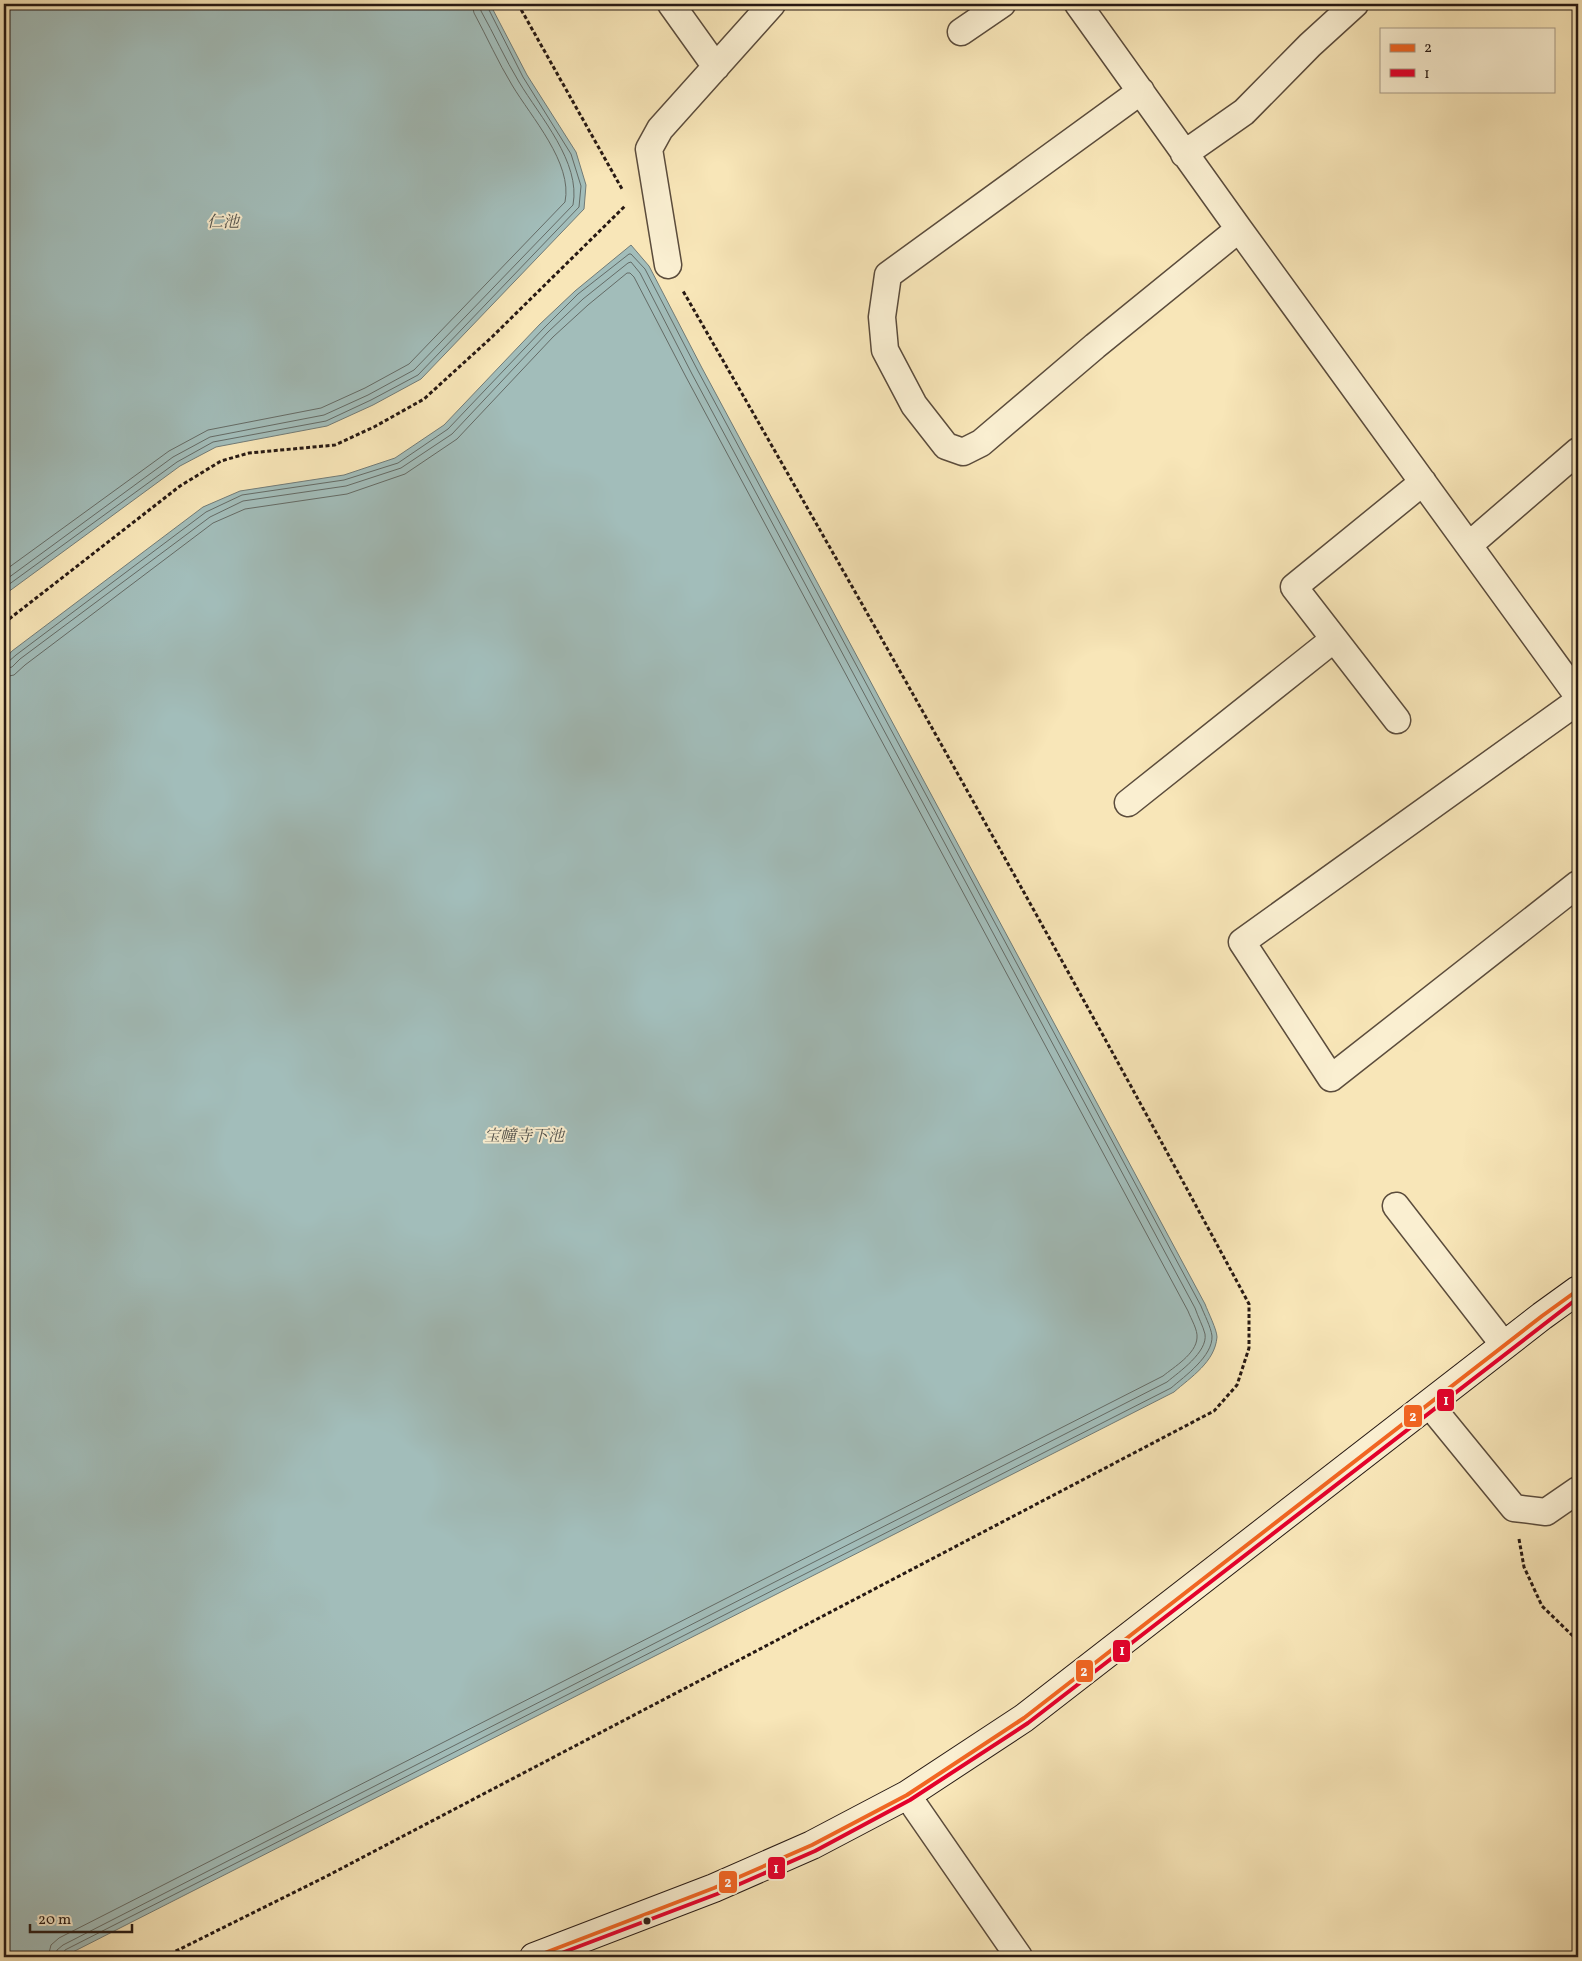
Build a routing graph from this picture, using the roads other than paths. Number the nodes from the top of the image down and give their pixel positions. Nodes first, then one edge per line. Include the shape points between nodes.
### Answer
1 (671, 4) edge
2 (772, 4) edge
3 (1002, 4) edge
4 (1078, 4) edge
5 (1355, 4) edge
6 (961, 32) dead end
7 (716, 67) junction
8 (1141, 91) junction
9 (1184, 154) junction
10 (1238, 229) junction
11 (668, 265) road end
12 (1578, 452) edge
13 (1423, 482) junction
14 (1469, 546) junction
15 (1334, 639) junction
16 (1578, 696) edge
17 (1578, 701) edge
18 (1397, 720) dead end
19 (1128, 803) dead end
20 (1578, 884) edge
21 (1396, 1206) dead end
22 (1578, 1290) edge
23 (1504, 1345) junction
24 (1429, 1404) junction
25 (1578, 1490) edge
26 (907, 1795) junction
27 (534, 1957) edge
28 (1019, 1957) edge

1 - 7 street
2 - 7 street
3 - 6 street
4 - 8 street
5 - 9 street via 1244,112
7 - 11 street via 660,129 649,149
8 - 9 street
8 - 10 street via 888,275 882,316 885,350 914,405 946,446 963,452 981,443
9 - 10 street
10 - 13 street
12 - 14 street
13 - 14 street
13 - 15 street via 1294,587
14 - 16 street
15 - 18 street
15 - 19 street
17 - 20 street via 1242,942 1330,1078
21 - 23 street
22 - 23 street
23 - 24 street
24 - 25 street via 1514,1508 1546,1512
24 - 26 street via 1024,1718
26 - 27 street via 812,1844 714,1888
26 - 28 street

